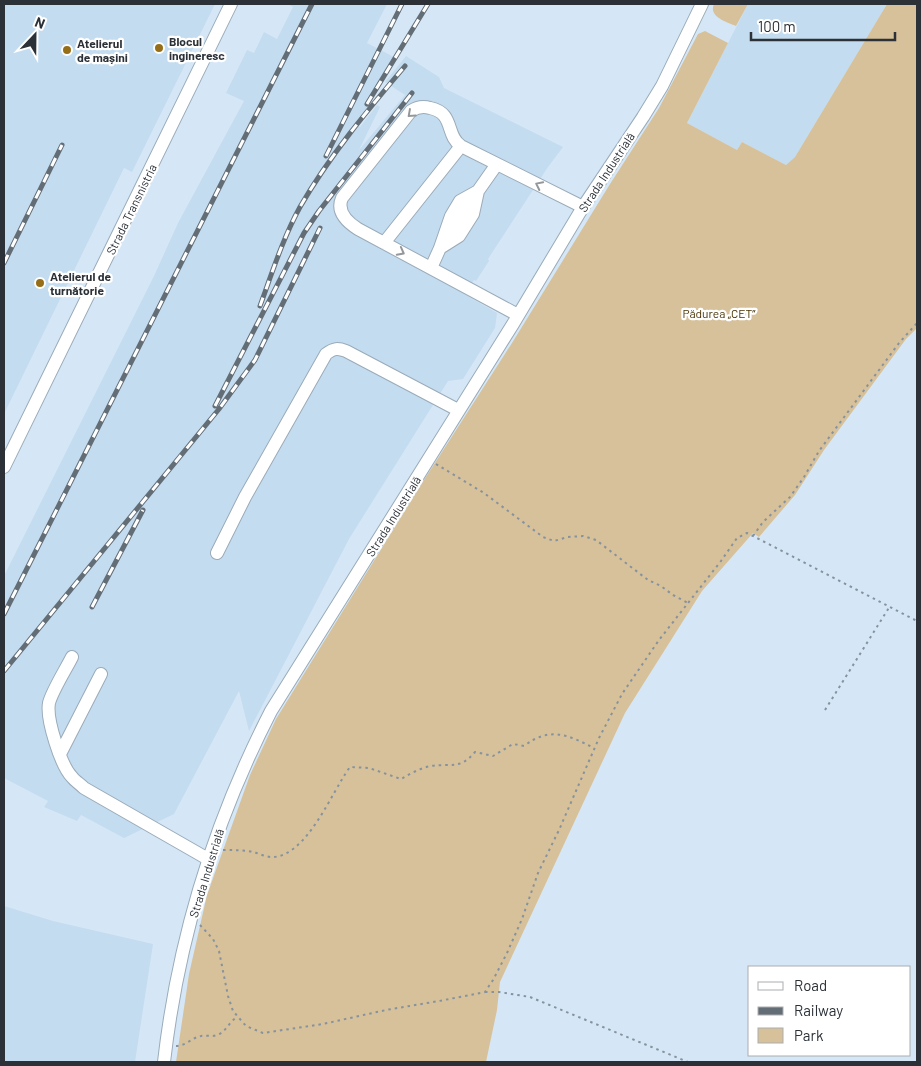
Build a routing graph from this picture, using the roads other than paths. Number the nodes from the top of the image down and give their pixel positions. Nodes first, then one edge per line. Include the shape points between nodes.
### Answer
1 (231, 4) edge
2 (702, 4) edge
3 (461, 146) junction
4 (497, 164) junction
5 (478, 191) junction
6 (583, 207) junction
7 (384, 243) junction
8 (440, 248) junction
9 (431, 268) junction
10 (518, 315) junction
11 (458, 410) junction
12 (4, 467) edge
13 (217, 553) dead end
14 (72, 658) dead end
15 (101, 674) dead end
16 (60, 754) junction
17 (210, 855) junction
18 (164, 1062) edge

1 - 12 street, Strada Transnistria
2 - 6 street, Strada Industrială via 662,86
3 - 4 street
3 - 7 street
3 -> 7 street via 443,114 430,108 414,109 344,194 340,208 346,219
4 - 5 street
6 -> 4 street
5 - 8 street via 460,201
5 - 8 street via 473,214 459,236
6 - 10 street, Strada Industrială
7 -> 9 street
8 - 9 street
9 - 10 street
10 - 11 street, Strada Industrială
11 - 13 street via 346,351 331,350 256,478
11 - 17 street, Strada Industrială via 271,710 226,808
14 - 16 street via 49,704
15 - 16 street
16 - 17 street via 71,777 84,788
17 - 18 street, Strada Industrială via 177,984

